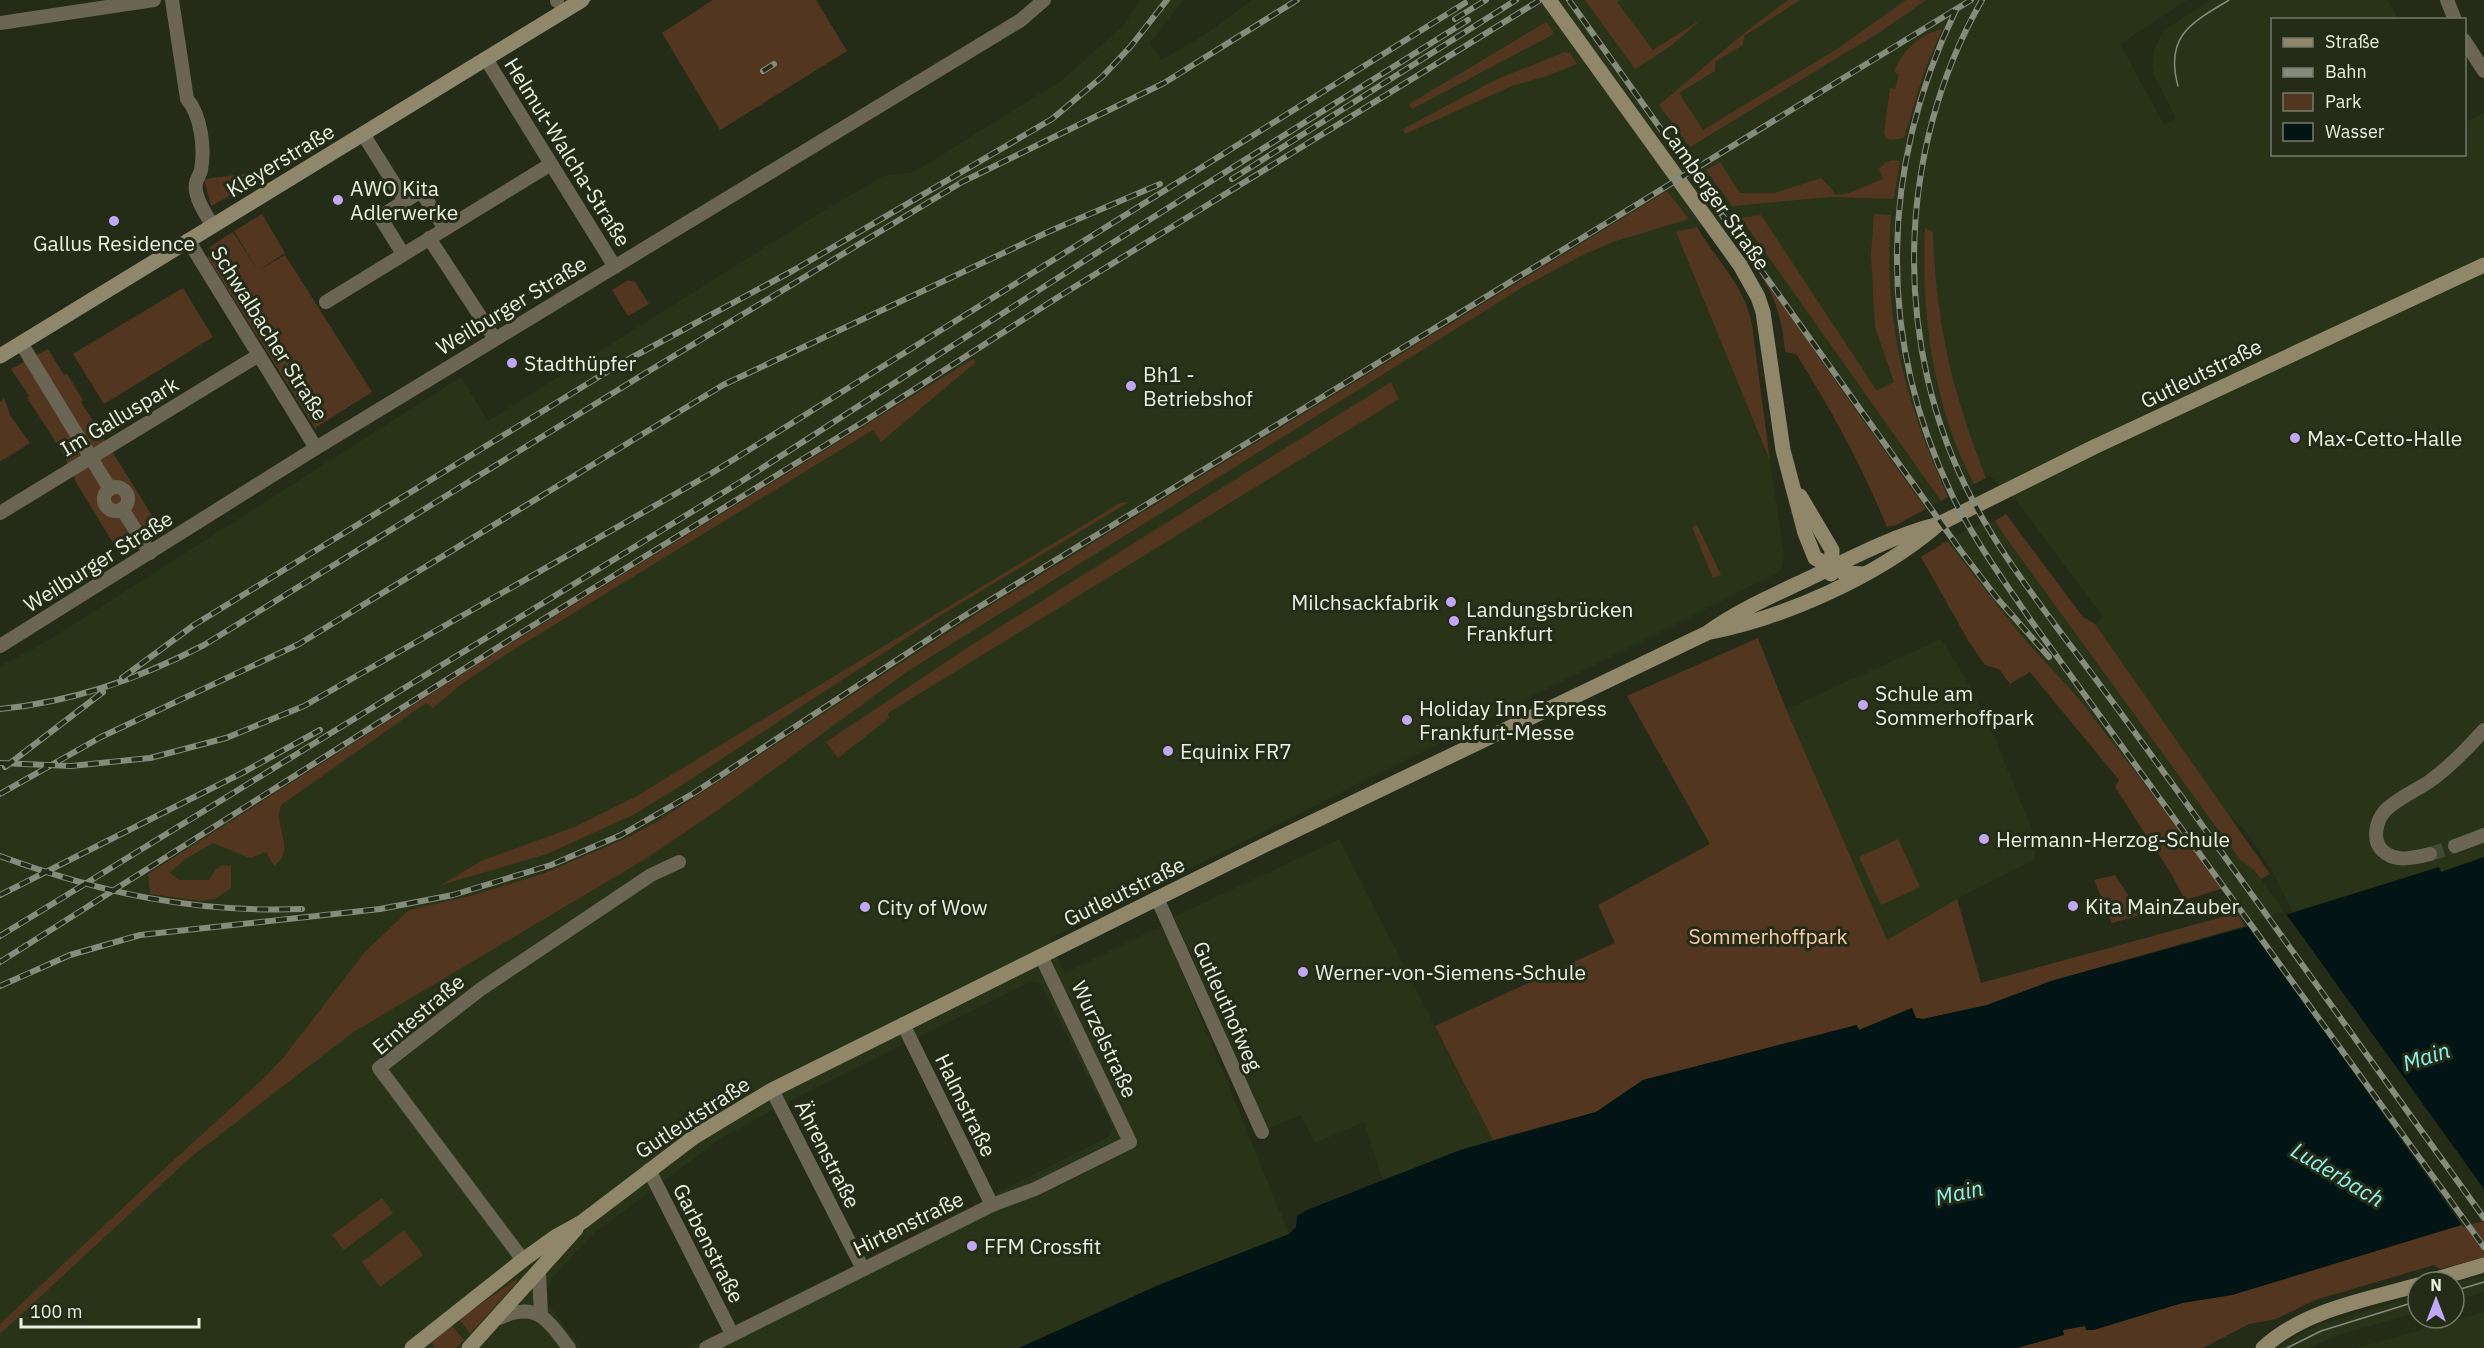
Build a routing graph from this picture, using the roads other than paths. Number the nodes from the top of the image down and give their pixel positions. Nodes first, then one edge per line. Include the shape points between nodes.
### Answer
1 (154, 0) edge
2 (172, 0) edge
3 (582, 0) edge
4 (1044, 0) edge
5 (1549, 0) edge
6 (2447, 0) edge
7 (2454, 18) edge
8 (0, 23) edge
9 (2466, 43) edge
10 (486, 59) junction
11 (2484, 70) edge
12 (363, 134) junction
13 (551, 164) junction
14 (405, 201) junction
15 (213, 226) junction
16 (445, 229) junction
17 (429, 238) junction
18 (188, 240) junction
19 (404, 255) junction
20 (2484, 265) edge
21 (615, 267) junction
22 (327, 302) dead end
23 (495, 339) junction
24 (21, 343) junction
25 (259, 355) junction
26 (0, 356) edge
27 (316, 448) junction
28 (91, 458) junction
29 (1791, 480) junction
30 (0, 513) edge
31 (1939, 524) junction
32 (1832, 550) junction
33 (150, 553) junction
34 (1815, 558) junction
35 (1849, 559) junction
36 (1832, 567) junction
37 (1865, 574) junction
38 (1814, 576) junction
39 (1772, 596) junction
40 (1818, 596) junction
41 (1770, 616) junction
42 (1707, 633) junction
43 (0, 646) edge
44 (2484, 730) edge
45 (2484, 835) edge
46 (2455, 846) tunnel mouth
47 (2430, 854) tunnel mouth
48 (679, 862) dead end
49 (1157, 897) junction
50 (1041, 956) junction
51 (903, 1024) junction
52 (772, 1090) junction
53 (1262, 1132) dead end
54 (1130, 1142) joint
55 (649, 1170) junction
56 (992, 1205) junction
57 (582, 1222) junction
58 (523, 1260) junction
59 (2484, 1265) edge
60 (862, 1269) junction
61 (2466, 1270) edge
62 (538, 1272) junction
63 (2406, 1289) edge
64 (541, 1315) junction
65 (498, 1318) junction
66 (732, 1334) junction
67 (412, 1348) edge
68 (469, 1348) edge
69 (569, 1348) edge
70 (706, 1348) edge
71 (2263, 1348) edge

1 - 8 street
2 - 15 street, Schwalbacher Straße via 187,99 195,108 203,156 195,183
3 - 10 main road, Kleyerstraße
4 - 21 street, Weilburger Straße via 1021,20
5 - 29 main road, Camberger Straße via 1751,283 1763,312
6 - 7 street
9 - 11 street
10 - 12 main road, Kleyerstraße
10 - 13 street, Helmut-Walcha-Straße
12 - 14 street
12 - 15 main road, Kleyerstraße
13 - 16 street
13 - 21 street, Helmut-Walcha-Straße
14 - 16 street via 421,191
14 - 19 street via 380,217
15 - 18 main road, Kleyerstraße
16 - 17 street
17 - 19 street
17 - 23 street
18 - 24 main road, Kleyerstraße
18 - 25 street, Schwalbacher Straße
19 - 22 street
20 - 31 main road, Gutleutstraße via 2296,351
21 - 23 street, Weilburger Straße
23 - 27 street, Weilburger Straße
24 - 26 main road, Kleyerstraße
24 - 28 street
25 - 27 street, Schwalbacher Straße
25 - 28 street, Im Galluspark
27 - 33 street, Weilburger Straße
28 - 30 street, Im Galluspark
28 - 33 street via 110,489 104,498 105,506 122,509
29 - 32 main road, Camberger Straße
29 - 34 main road, Camberger Straße via 1804,533
31 - 35 main road, Gutleutstraße via 1914,530
31 - 37 main road, Gutleutstraße via 1911,547
32 - 35 main road
32 - 36 main road
33 - 43 street, Weilburger Straße
34 - 36 main road
34 - 38 main road
35 - 36 main road, Gutleutstraße
36 - 37 main road via 1844,573
36 - 38 main road, Gutleutstraße
36 - 40 main road via 1826,588
37 - 40 main road, Gutleutstraße
38 - 39 main road, Gutleutstraße
39 - 41 main road via 1763,608
39 - 42 main road, Gutleutstraße
40 - 41 main road, Gutleutstraße
41 - 42 main road, Gutleutstraße
42 - 49 main road, Gutleutstraße
44 - 47 street via 2444,770 2384,812 2375,831 2376,841 2389,855 2399,858
45 - 46 street
48 - 58 street, Erntestraße via 651,875 481,989 379,1068
49 - 50 main road, Gutleutstraße
49 - 53 street, Gutleuthofweg
50 - 51 main road, Gutleutstraße
50 - 54 street, Wurzelstraße
51 - 52 main road, Gutleutstraße
51 - 56 street, Halmstraße
52 - 55 main road, Gutleutstraße via 729,1114
52 - 60 street, Ährenstraße
54 - 56 street, Hirtenstraße via 1035,1189
55 - 57 main road, Gutleutstraße
55 - 66 street, Garbenstraße
56 - 60 street, Hirtenstraße
57 - 58 main road, Gutleutstraße
57 - 62 main road, Gutleutstraße
58 - 67 main road, Gutleutstraße
59 - 61 main road
60 - 66 street, Hirtenstraße
62 - 64 street
62 - 65 main road, Gutleutstraße
63 - 71 main road via 2317,1315 2283,1332
64 - 65 street via 511,1312
64 - 69 street
65 - 68 main road, Gutleutstraße
66 - 70 street, Hirtenstraße

